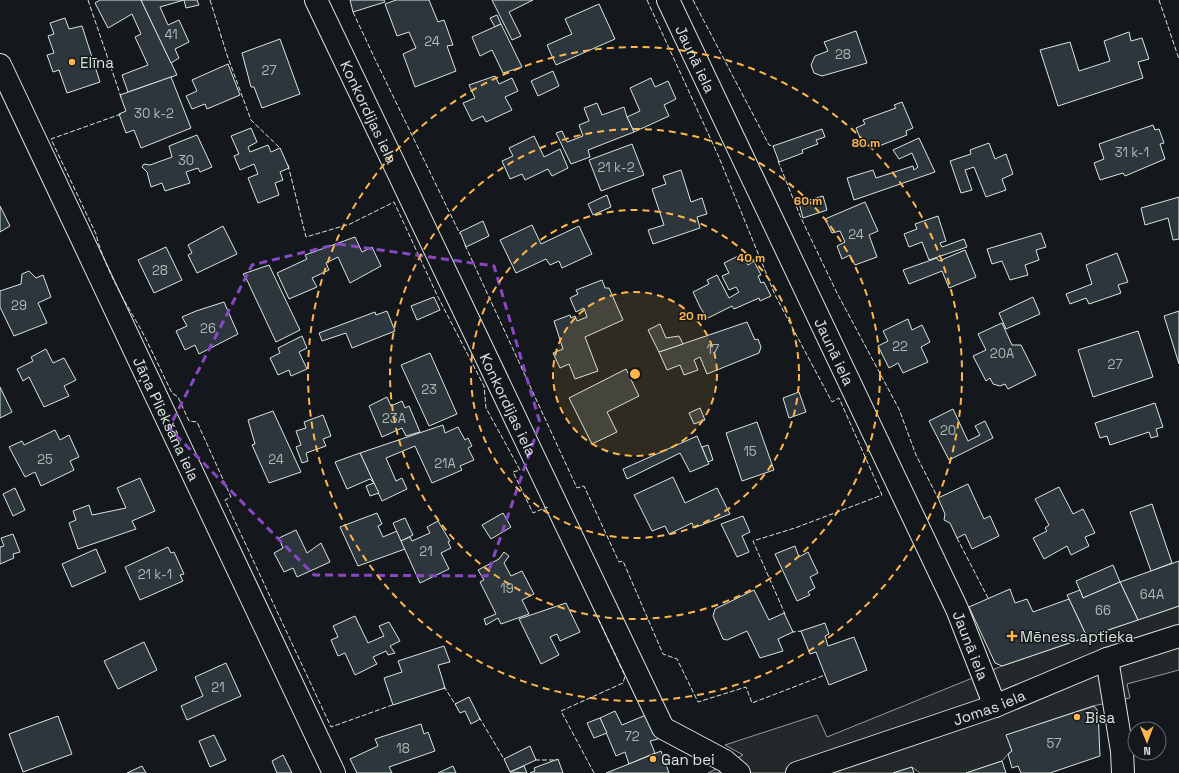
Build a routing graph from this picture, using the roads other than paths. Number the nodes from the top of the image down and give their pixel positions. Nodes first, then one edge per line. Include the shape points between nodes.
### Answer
1 (316, 0) edge
2 (668, 0) edge
3 (0, 65) edge
4 (1179, 636) edge
5 (1107, 659) junction
6 (996, 706) junction
7 (334, 773) edge
8 (739, 773) edge
9 (797, 773) edge
10 (1123, 773) edge

1 - 8 street, Konkordijas iela via 663,728 725,761
2 - 6 street, Jaunā iela via 957,609
3 - 7 street, Jāņa Pliekšāna iela
4 - 5 street, Jomas iela
5 - 6 street, Jomas iela
5 - 10 street via 1122,751
6 - 9 street, Jomas iela

